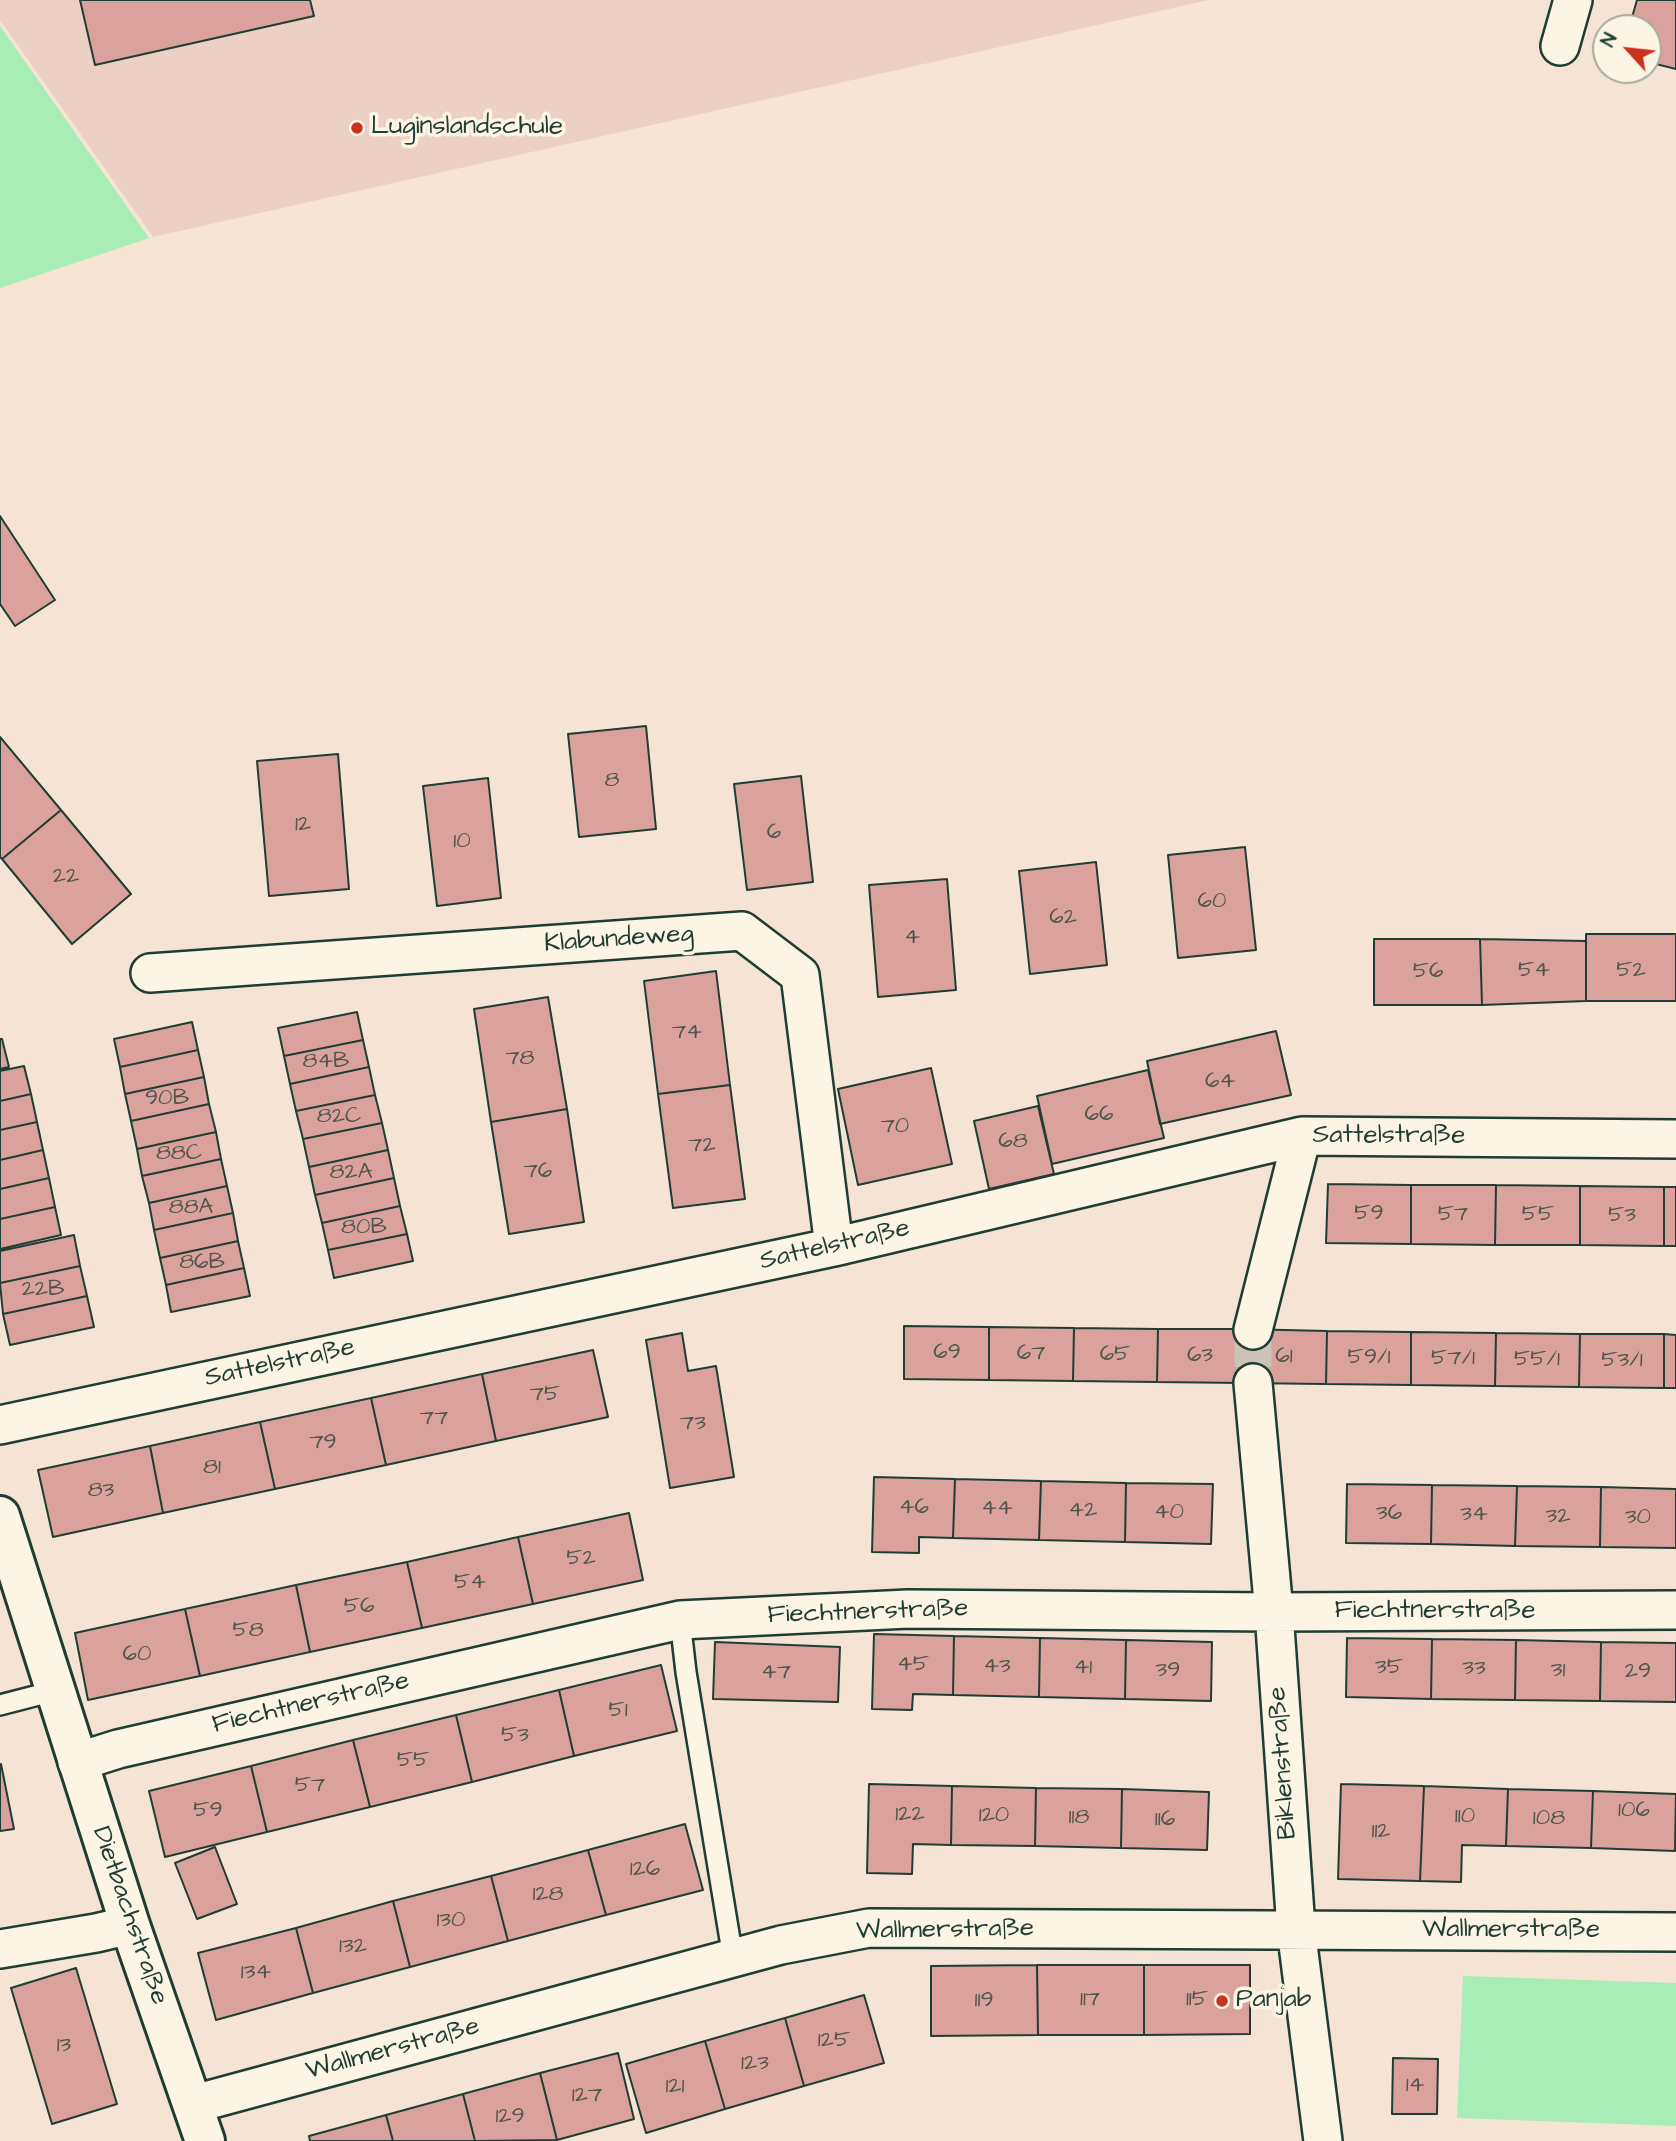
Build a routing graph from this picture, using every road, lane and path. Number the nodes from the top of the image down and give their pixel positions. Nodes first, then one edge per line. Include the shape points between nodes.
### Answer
1 (1573, 0) edge
2 (1560, 46) dead end
3 (150, 973) dead end
4 (1302, 1136) junction
5 (1676, 1139) edge
6 (834, 1247) junction
7 (1252, 1330) tunnel mouth
8 (1253, 1383) tunnel mouth
9 (0, 1425) edge
10 (0, 1516) edge
11 (1676, 1611) edge
12 (1274, 1612) junction
13 (680, 1620) junction
14 (54, 1691) junction
15 (0, 1705) edge
16 (77, 1762) junction
17 (130, 1925) junction
18 (1296, 1929) junction
19 (1676, 1932) edge
20 (0, 1949) edge
21 (733, 1958) junction
22 (194, 2104) junction
23 (205, 2141) edge
24 (1323, 2141) edge

1 - 2 street
3 - 6 street, Klabundeweg via 742,931 800,975
4 - 5 street, Sattelstraße
4 - 6 street, Sattelstraße
4 - 7 street
6 - 9 street, Sattelstraße
8 - 12 street, Biklenstraße
10 - 14 main road, Dietbachstraße
11 - 12 street, Fiechtnerstraße
12 - 13 street, Fiechtnerstraße via 908,1609
12 - 18 street, Biklenstraße
13 - 16 street, Fiechtnerstraße
13 - 21 lane
14 - 15 lane
14 - 16 main road, Dietbachstraße
16 - 17 main road, Dietbachstraße
17 - 20 street
17 - 22 main road, Dietbachstraße
18 - 19 street, Wallmerstraße
18 - 21 street, Wallmerstraße via 869,1928
18 - 24 street, Biklenstraße
21 - 22 street, Wallmerstraße
22 - 23 main road, Dietbachstraße

